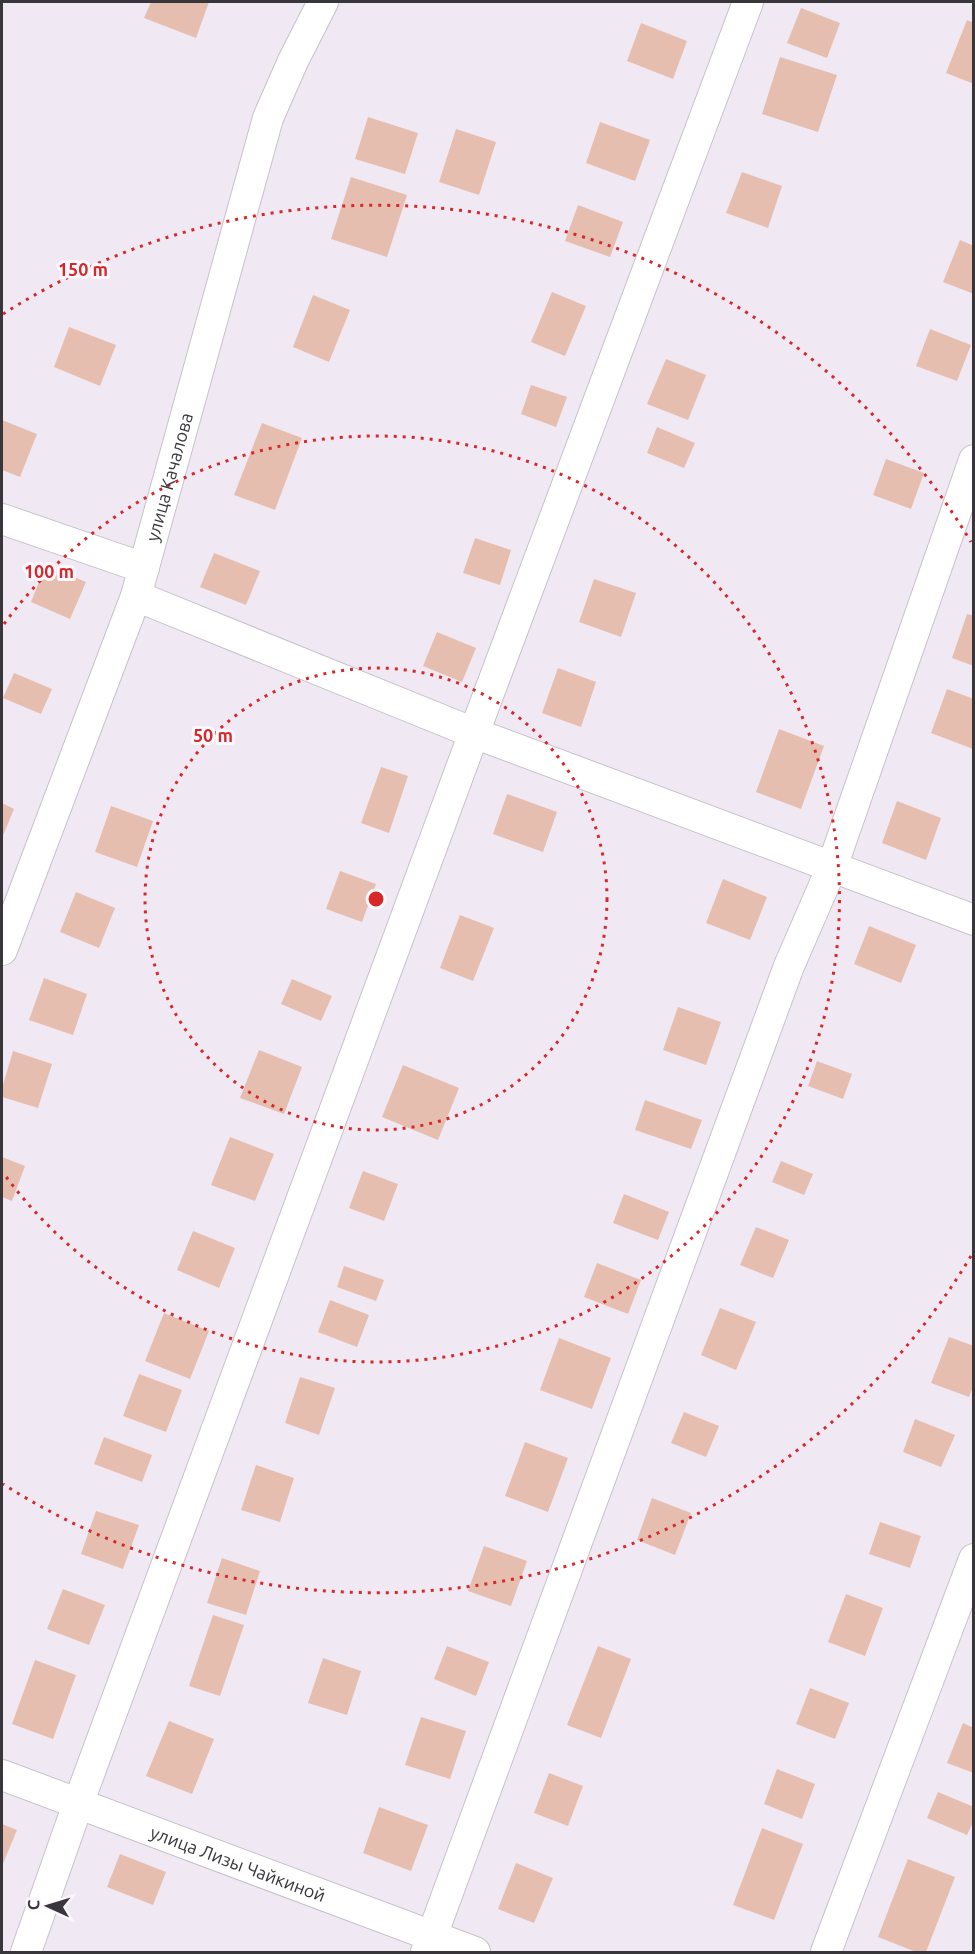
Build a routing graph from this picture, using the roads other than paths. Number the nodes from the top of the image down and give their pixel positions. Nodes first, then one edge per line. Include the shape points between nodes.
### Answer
1 (323, 2) edge
2 (748, 2) edge
3 (974, 460) edge
4 (2, 519) edge
5 (144, 568) junction
6 (136, 596) junction
7 (474, 733) junction
8 (832, 867) junction
9 (974, 920) edge
10 (2, 950) edge
11 (974, 1559) edge
12 (2, 1775) edge
13 (78, 1804) junction
14 (430, 1945) edge
15 (26, 1953) edge
16 (475, 1953) edge
17 (826, 1953) edge

1 - 5 street, улица Качалова via 268,118
2 - 7 street
3 - 8 street
4 - 5 street
5 - 6 street, улица Качалова
6 - 7 street
6 - 10 street, улица Качалова
7 - 8 street
7 - 13 street
8 - 9 street
8 - 14 street via 785,977
11 - 17 street
12 - 13 street, улица Лизы Чайкиной
13 - 14 street, улица Лизы Чайкиной
13 - 15 street
14 - 16 street, улица Лизы Чайкиной

